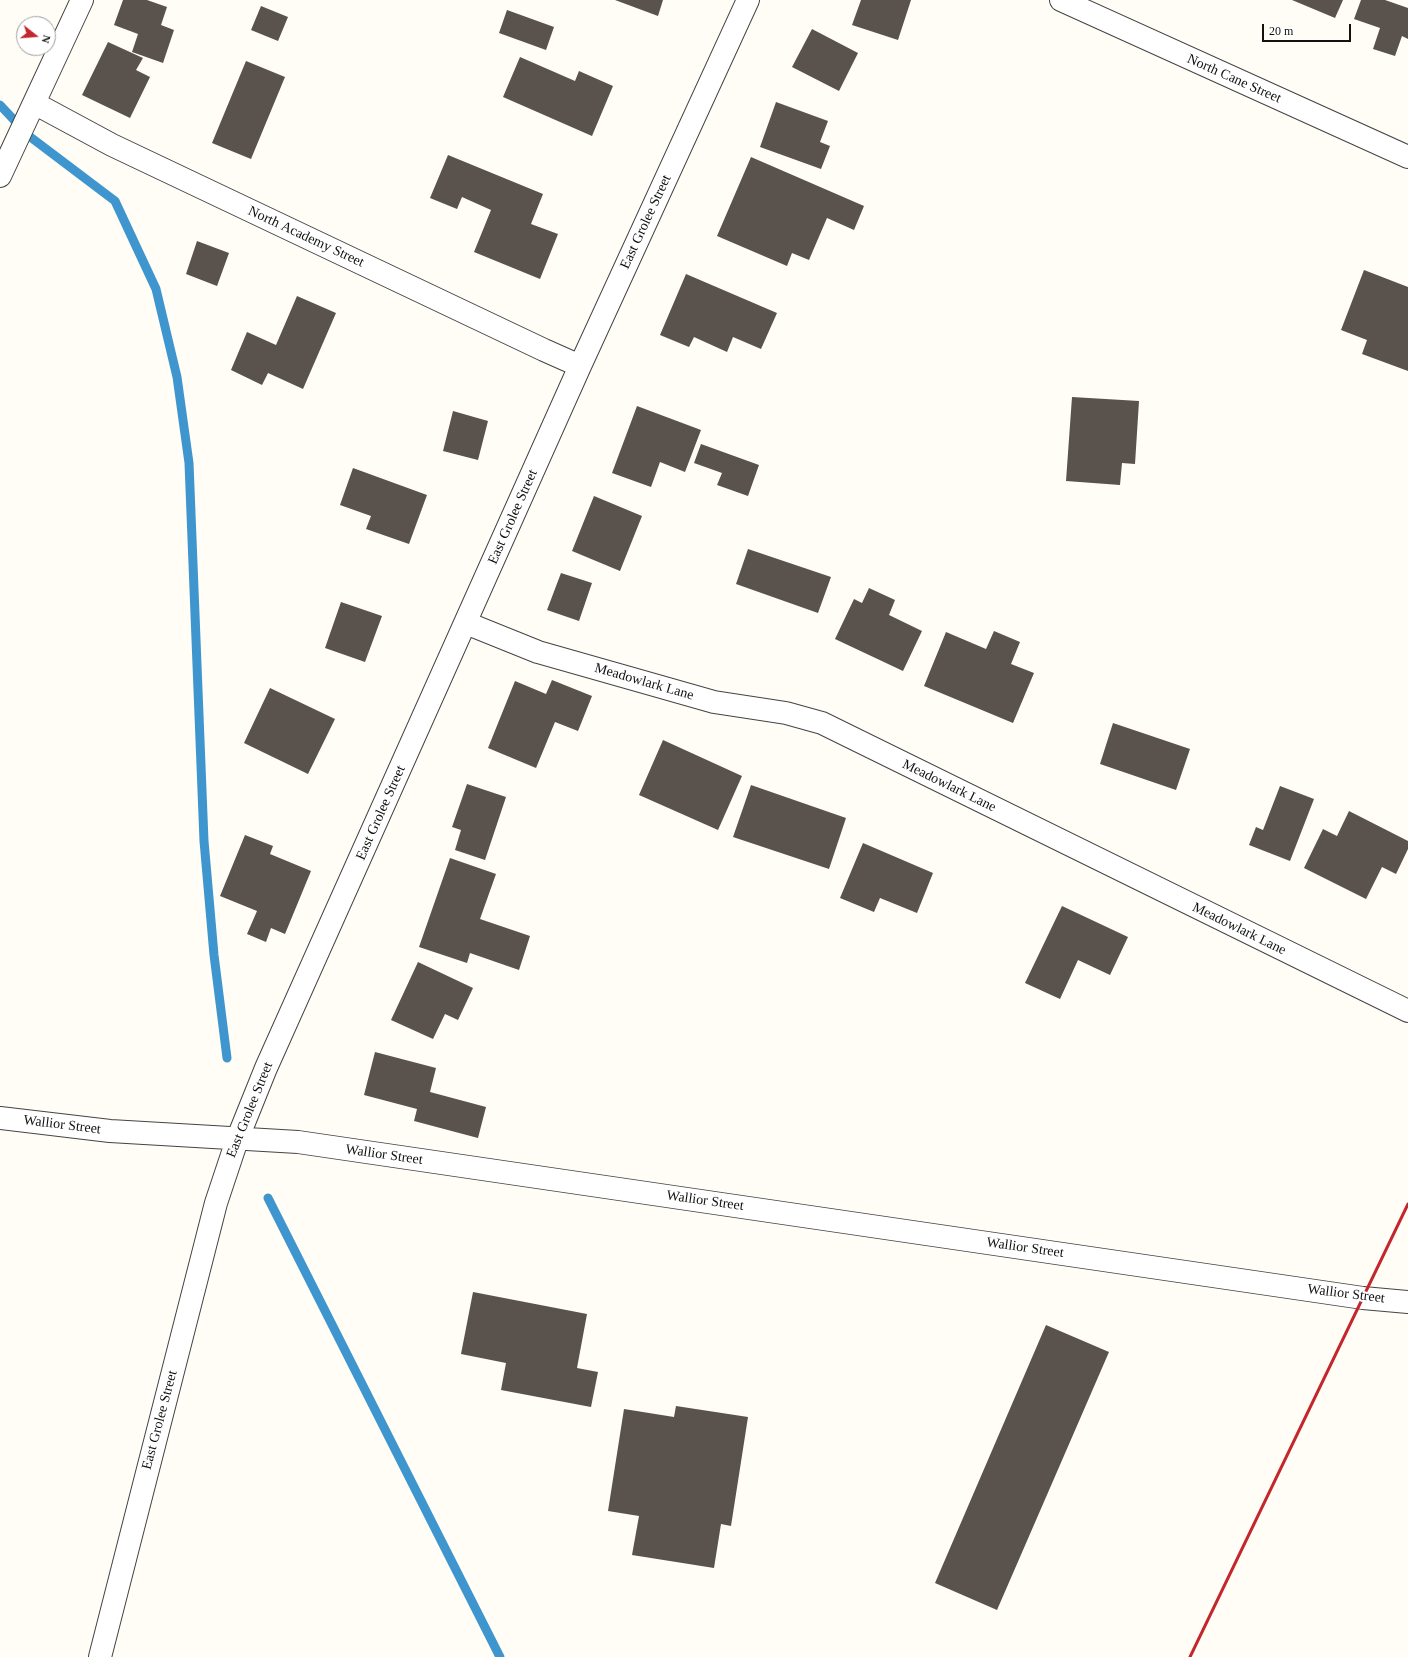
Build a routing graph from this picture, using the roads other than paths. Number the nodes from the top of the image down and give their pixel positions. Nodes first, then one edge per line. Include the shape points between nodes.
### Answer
1 (82, 0) edge
2 (748, 0) edge
3 (1061, 0) edge
4 (31, 109) junction
5 (1408, 157) edge
6 (0, 176) edge
7 (580, 366) junction
8 (466, 624) junction
9 (1408, 1011) edge
10 (0, 1118) edge
11 (237, 1140) junction
12 (1408, 1302) edge
13 (100, 1657) edge

1 - 4 street
2 - 7 street, East Grolee Street
3 - 5 street, North Cane Street
4 - 6 street
4 - 7 street, North Academy Street
7 - 8 street, East Grolee Street
8 - 9 street, Meadowlark Lane via 538,652 714,702 786,713 822,723
8 - 11 street, East Grolee Street via 266,1068
10 - 11 street, Wallior Street via 110,1131
11 - 12 street, Wallior Street via 298,1142 1363,1298
11 - 13 street, East Grolee Street via 216,1203

